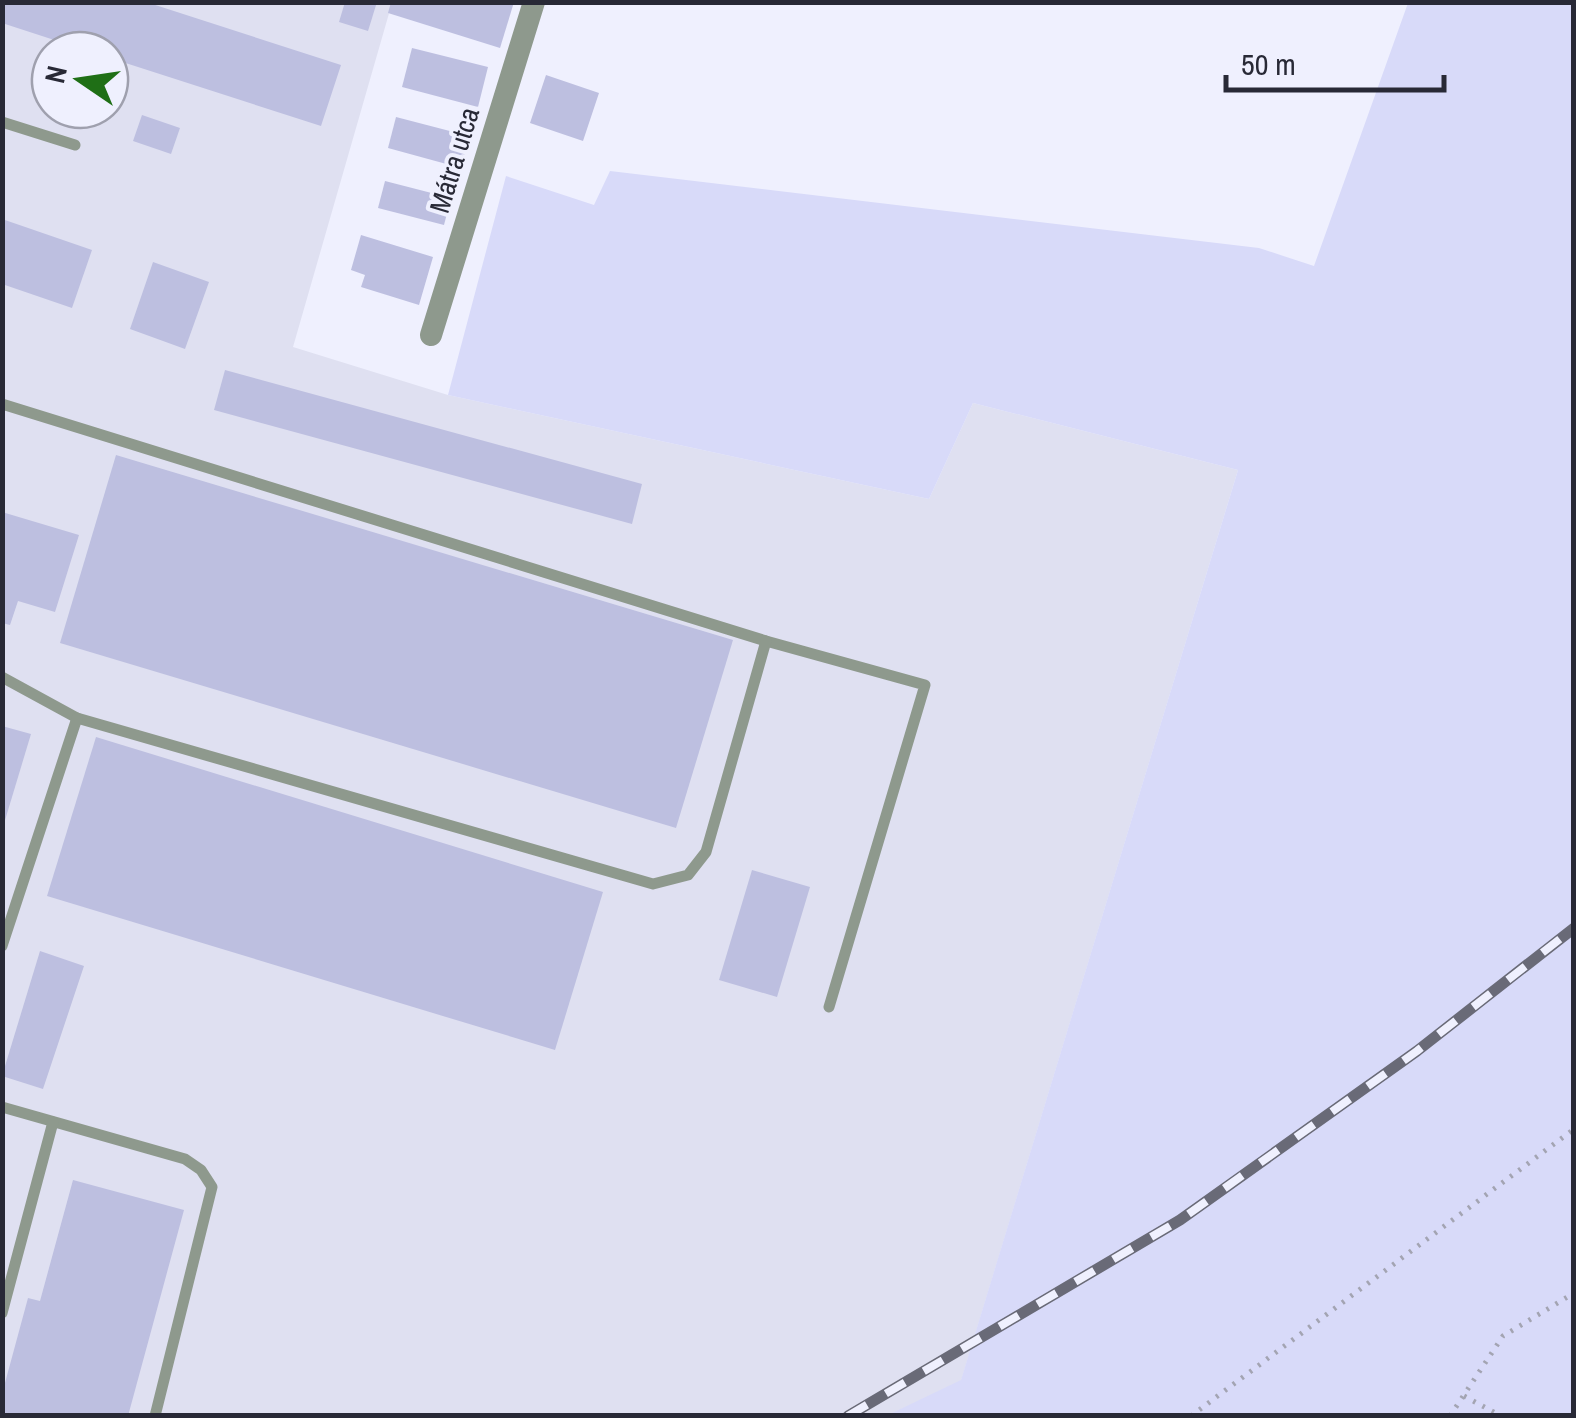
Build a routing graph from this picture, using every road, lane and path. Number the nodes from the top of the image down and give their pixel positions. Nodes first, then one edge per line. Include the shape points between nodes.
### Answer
1 (534, 2) edge
2 (2, 122) edge
3 (76, 144) dead end
4 (431, 336) dead end
5 (2, 404) edge
6 (766, 640) junction
7 (2, 676) edge
8 (78, 718) junction
9 (2, 946) edge
10 (829, 1007) dead end
11 (2, 1107) edge
12 (53, 1122) junction
13 (1574, 1129) edge
14 (1574, 1293) edge
15 (2, 1314) edge
16 (1463, 1395) junction
17 (155, 1416) edge
18 (1190, 1416) edge
19 (1450, 1416) edge
20 (1502, 1416) edge

1 - 4 street, Mátra utca
2 - 3 lane
5 - 6 lane
6 - 8 lane via 706,852 688,875 653,884
6 - 10 lane via 925,685
7 - 8 lane
8 - 9 lane
11 - 12 lane
12 - 15 lane
12 - 17 lane via 185,1159 212,1187
13 - 18 path
14 - 16 path via 1502,1336
16 - 19 path
16 - 20 path

